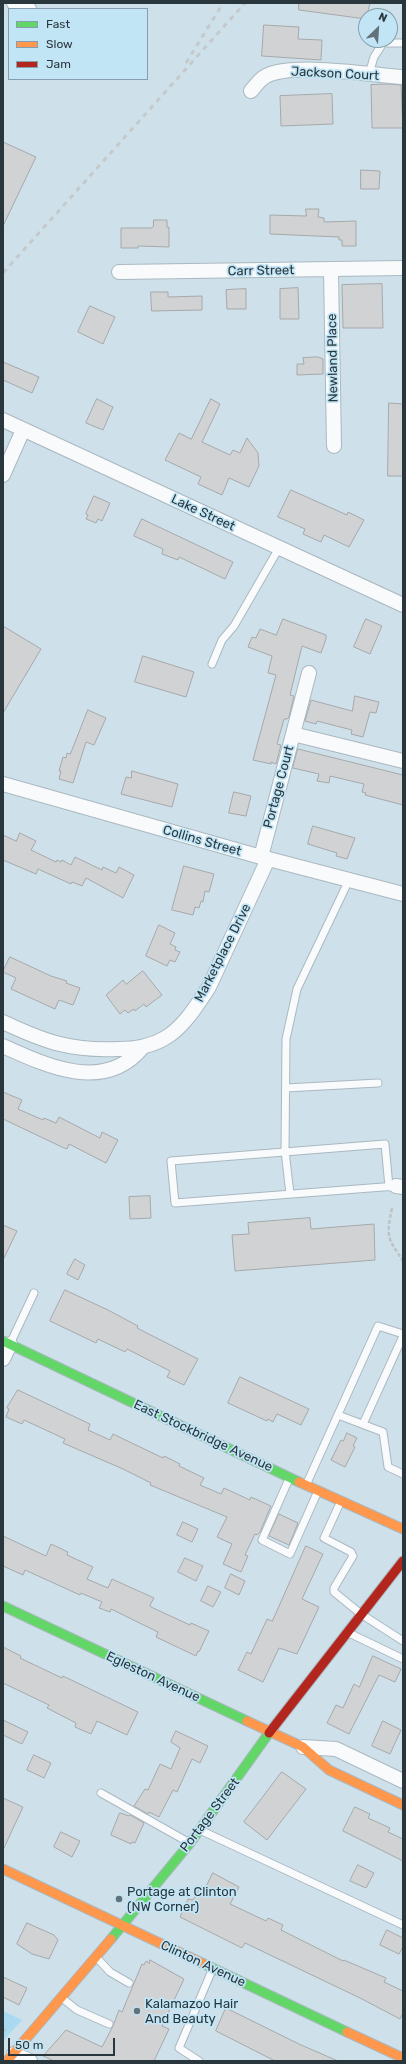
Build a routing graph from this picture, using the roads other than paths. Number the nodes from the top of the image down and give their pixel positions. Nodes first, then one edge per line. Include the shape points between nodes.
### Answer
1 (14, 3) edge
2 (26, 8) edge
3 (403, 43) edge
4 (369, 74) junction
5 (403, 77) edge
6 (251, 91) dead end
7 (403, 268) edge
8 (331, 270) junction
9 (119, 272) dead end
10 (3, 420) edge
11 (23, 430) junction
12 (334, 446) dead end
13 (3, 475) edge
14 (279, 548) junction
15 (403, 605) edge
16 (212, 664) dead end
17 (309, 672) dead end
18 (293, 734) junction
19 (403, 760) edge
20 (3, 784) edge
21 (264, 858) junction
22 (349, 880) junction
23 (403, 894) edge
24 (3, 1022) edge
25 (3, 1046) edge
26 (142, 1048) junction
27 (378, 1083) dead end
28 (286, 1088) junction
29 (285, 1151) junction
30 (396, 1187) edge
31 (290, 1194) junction
32 (34, 1293) dead end
33 (403, 1335) edge
34 (6, 1342) edge
35 (3, 1359) edge
36 (338, 1415) junction
37 (363, 1424) junction
38 (403, 1474) edge
39 (290, 1477) junction
40 (306, 1485) junction
41 (318, 1490) junction
42 (341, 1501) junction
43 (403, 1529) edge
44 (403, 1561) edge
45 (3, 1606) edge
46 (361, 1614) junction
47 (347, 1632) junction
48 (403, 1641) edge
49 (403, 1659) edge
50 (270, 1732) junction
51 (303, 1747) junction
52 (403, 1781) edge
53 (101, 1793) dead end
54 (403, 1805) edge
55 (200, 1830) junction
56 (190, 1843) junction
57 (3, 1869) edge
58 (123, 1925) junction
59 (403, 1925) edge
60 (96, 1957) junction
61 (213, 1968) junction
62 (129, 1983) dead end
63 (62, 1998) junction
64 (109, 2024) dead end
65 (11, 2057) edge
66 (403, 2058) edge
67 (30, 2061) edge
68 (199, 2061) edge

1 - 2 street
3 - 4 lane via 383,43 374,57
4 - 5 street, Jackson Court
4 - 6 street, Jackson Court via 315,70 278,72 265,76
7 - 8 street, Carr Street
8 - 9 street, Carr Street
8 - 12 street, Newland Place
10 - 11 street, Lake Street
11 - 13 street
11 - 14 street, Lake Street
14 - 15 street, Lake Street
14 - 16 lane via 234,626 222,640
17 - 18 street
18 - 19 street, Portage Court
18 - 21 street, Portage Court
20 - 21 street, Collins Street
21 - 22 street, Collins Street
21 - 26 street, Marketplace Drive via 209,987 181,1025 166,1038
22 - 23 street, Collins Street
22 - 28 lane via 297,989 286,1039
24 - 26 street, Marketplace Drive via 34,1037 75,1049
25 - 26 street, Marketplace Drive via 52,1066 81,1072 107,1071 121,1067 133,1060
27 - 28 lane
28 - 29 lane
29 - 30 lane via 385,1144
29 - 31 lane
29 - 31 lane via 171,1161 175,1203
30 - 31 lane
32 - 34 lane
33 - 36 lane via 378,1326
33 - 37 lane
34 - 35 street
34 - 39 street, East Stockbridge Avenue
36 - 37 lane
36 - 40 lane
37 - 38 lane via 384,1432 388,1467
39 - 40 street, East Stockbridge Avenue
39 - 41 lane via 262,1540 290,1554
40 - 41 street, East Stockbridge Avenue
41 - 42 street, East Stockbridge Avenue
42 - 43 street, East Stockbridge Avenue
42 - 46 lane via 324,1538 353,1553 334,1590
44 - 46 street, Portage Street
45 - 50 street, Egleston Avenue
46 - 47 street, Portage Street
46 - 48 lane
47 - 49 lane
47 - 50 street, Portage Street
50 - 51 street, Egleston Avenue
50 - 55 street, Portage Street
51 - 52 street, Egleston Avenue via 336,1749
51 - 54 street, Egleston Avenue via 329,1770
53 - 56 lane
55 - 56 street, Portage Street
55 - 59 lane
56 - 58 street, Portage Street
57 - 58 street, Clinton Avenue
58 - 60 street, Portage Street
58 - 61 street, Clinton Avenue
60 - 62 lane via 110,1972
60 - 63 street, Portage Street
61 - 66 street, Clinton Avenue
61 - 68 lane via 179,2048
63 - 64 lane via 77,2010
63 - 65 street, Portage Street
65 - 67 street

